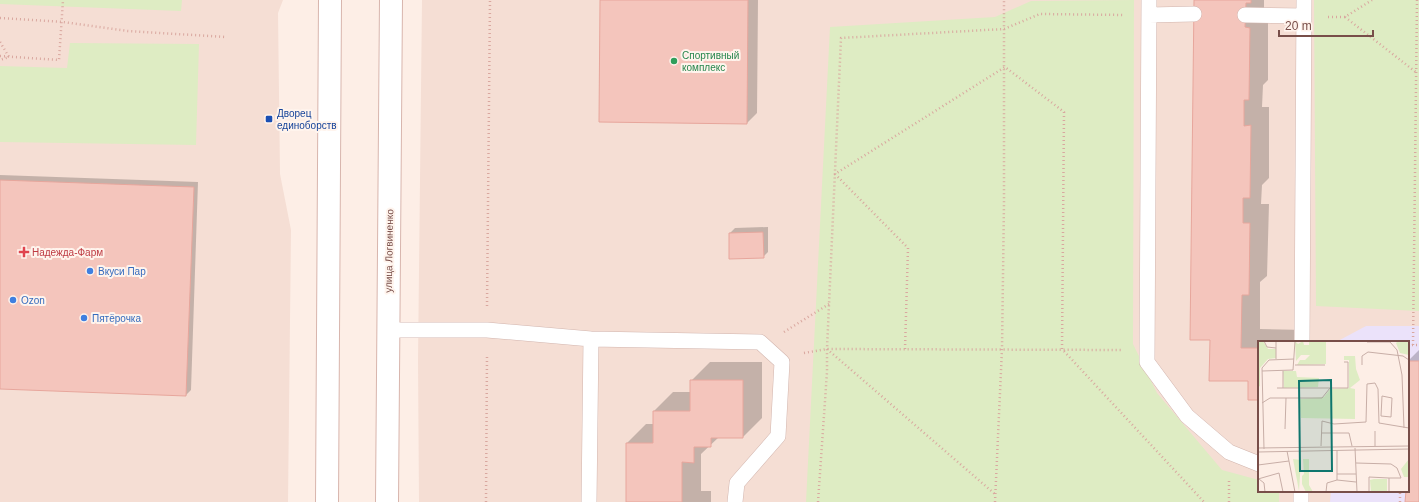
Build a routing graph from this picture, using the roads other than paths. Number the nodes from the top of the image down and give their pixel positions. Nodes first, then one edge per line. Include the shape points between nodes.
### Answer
1 (330, 0) edge
2 (391, 0) edge
3 (1304, 0) edge
4 (1149, 7) edge
5 (1194, 14) dead end
6 (1245, 15) dead end
7 (1304, 16) junction
8 (388, 330) junction
9 (591, 338) junction
10 (1302, 341) edge
11 (1258, 464) edge
12 (327, 502) edge
13 (387, 502) edge
14 (590, 502) edge
15 (735, 502) edge

1 - 12 main road
2 - 8 main road, улица Логвиненко
3 - 7 lane
4 - 5 lane
4 - 11 lane via 1147,362 1187,416 1229,452
6 - 7 lane
7 - 10 lane
8 - 9 lane via 487,330
8 - 13 main road, улица Логвиненко
9 - 14 lane
9 - 15 lane via 760,342 782,362 778,436 737,483

